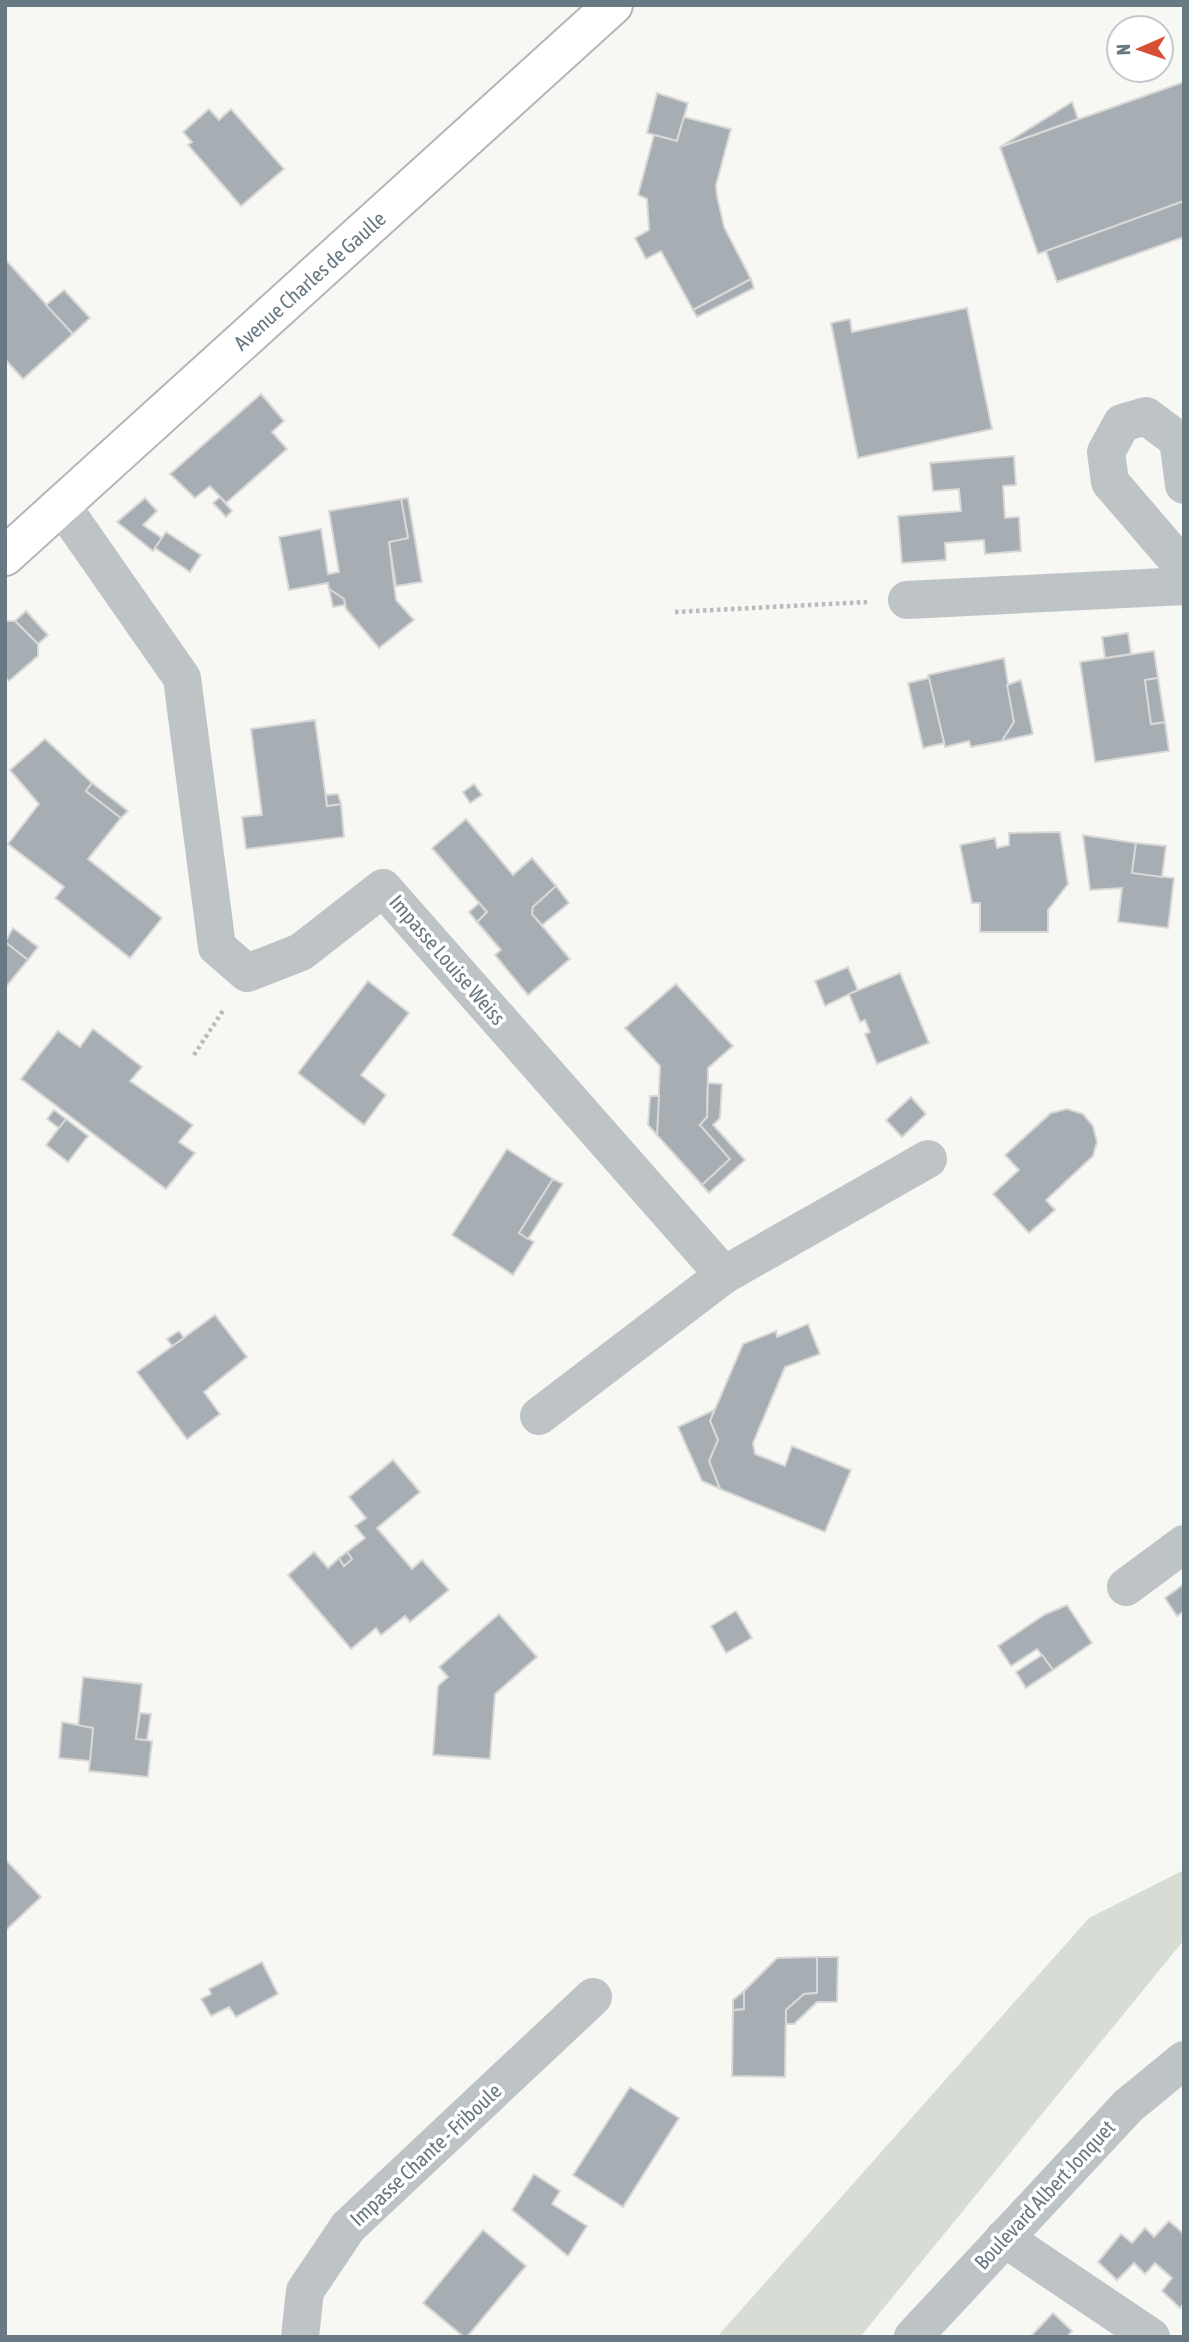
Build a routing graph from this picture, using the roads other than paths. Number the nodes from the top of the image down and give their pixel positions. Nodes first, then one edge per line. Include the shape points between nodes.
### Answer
1 (613, 5) edge
2 (1184, 485) edge
3 (62, 506) junction
4 (5, 556) edge
5 (1184, 568) edge
6 (1184, 586) edge
7 (907, 600) road end
8 (928, 1159) dead end
9 (724, 1275) junction
10 (538, 1416) dead end
11 (1184, 1544) edge
12 (1126, 1587) dead end
13 (593, 1997) dead end
14 (1184, 2060) edge
15 (1004, 2238) junction
16 (300, 2337) edge
17 (913, 2337) edge
18 (1151, 2337) edge

1 - 3 main road, Avenue Charles de Gaulle
2 - 5 street via 1178,440 1146,416 1122,423 1107,452 1111,481
3 - 4 main road, Avenue Charles de Gaulle
3 - 9 street, Impasse Louise Weiss via 182,678 217,947 247,973 301,952 383,888
6 - 7 street
8 - 9 street
9 - 10 street
11 - 12 street
13 - 16 street, Impasse Chante - Friboule via 348,2227 304,2291
14 - 15 street, Boulevard Albert Jonquet via 1128,2106
15 - 17 street, Boulevard Albert Jonquet
15 - 18 street

